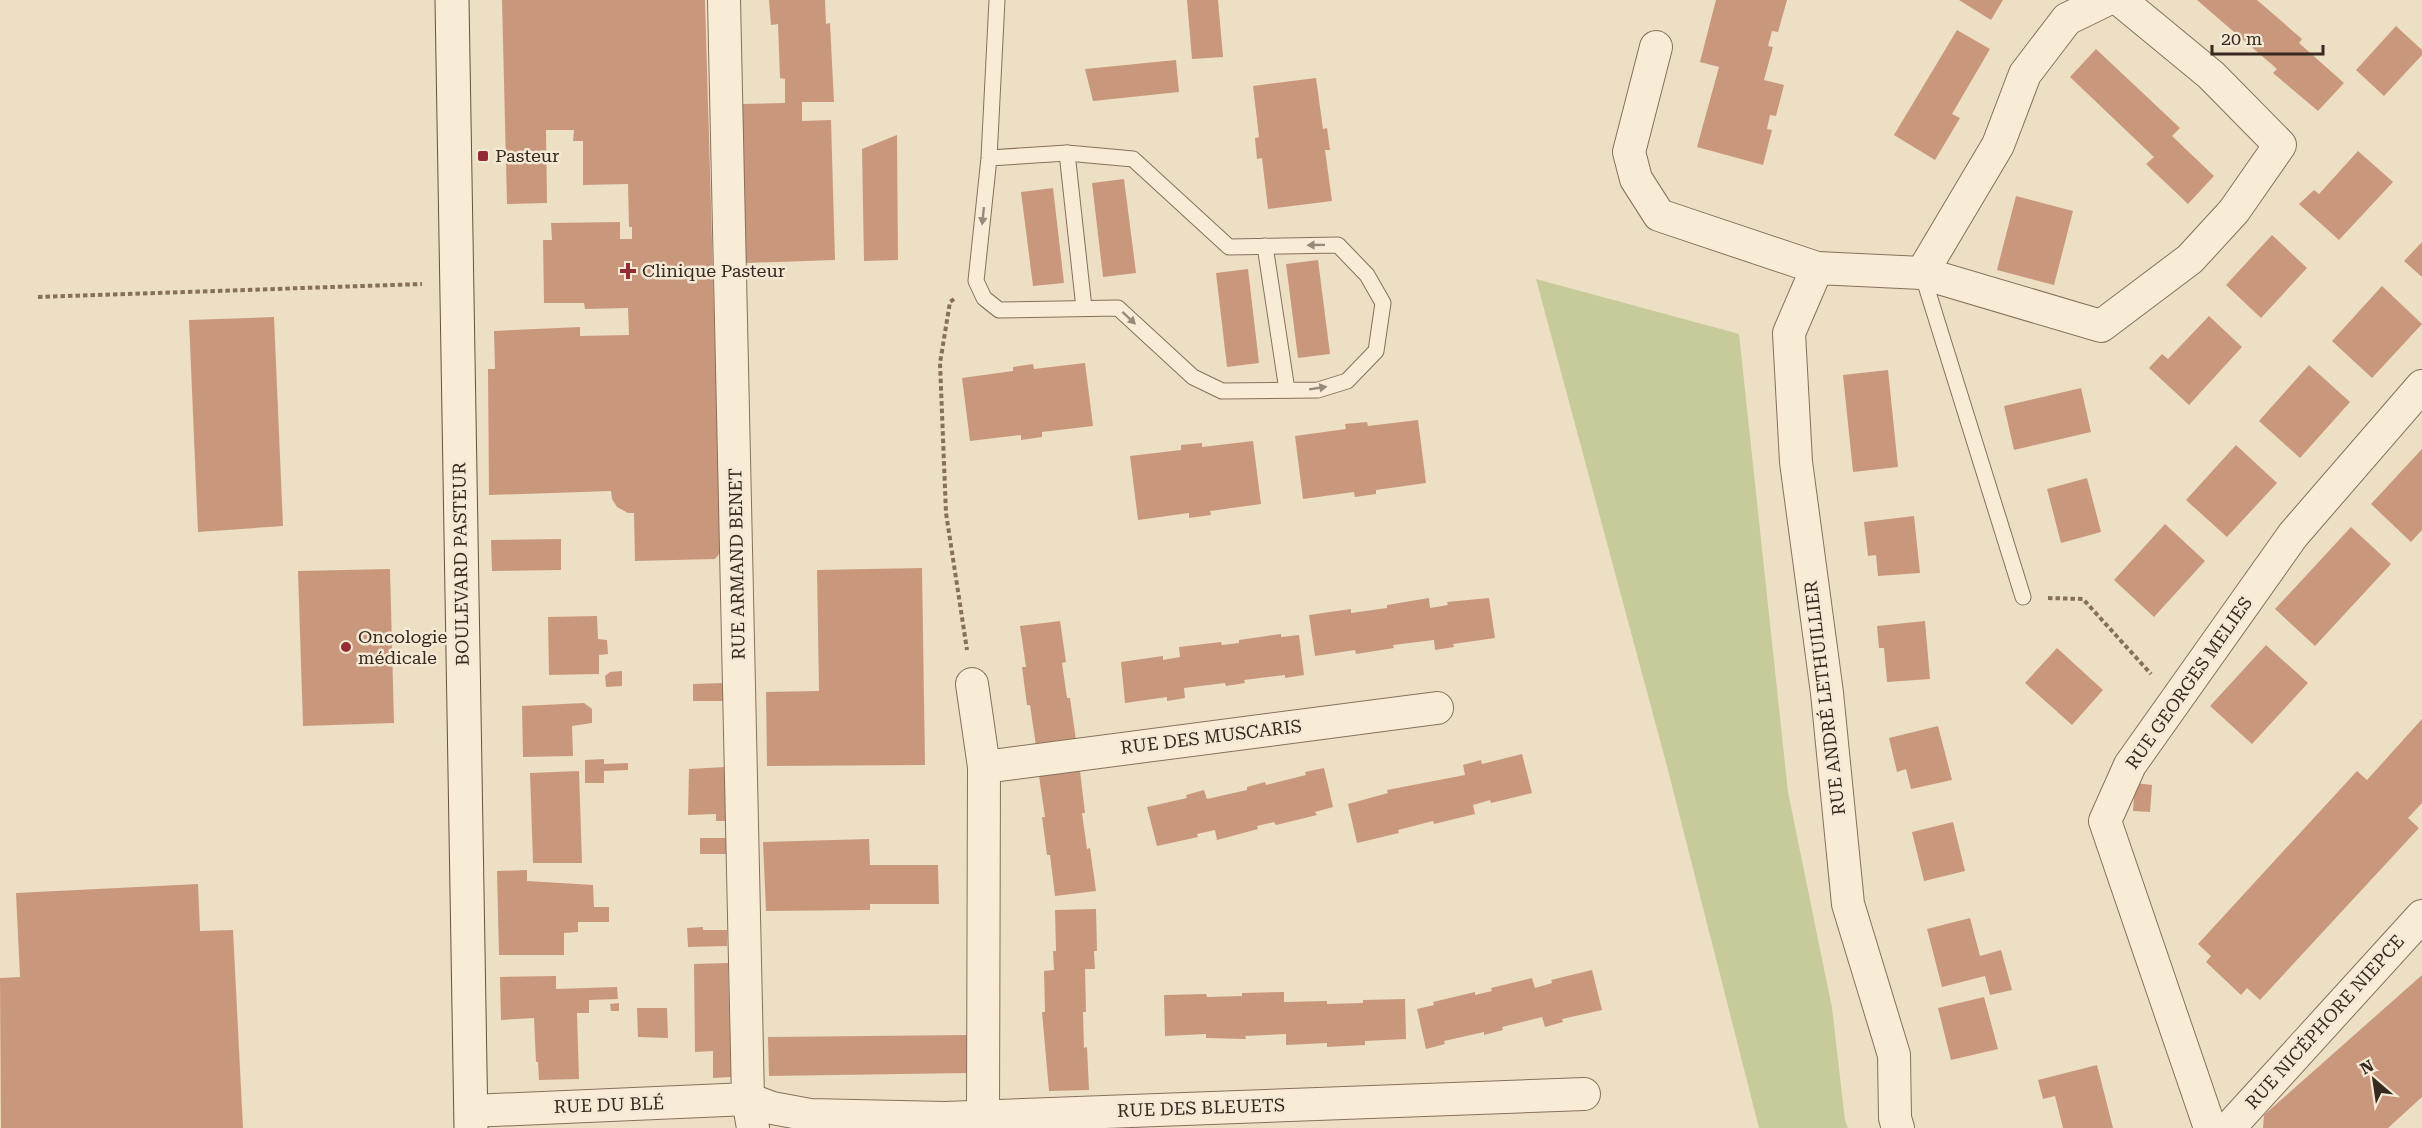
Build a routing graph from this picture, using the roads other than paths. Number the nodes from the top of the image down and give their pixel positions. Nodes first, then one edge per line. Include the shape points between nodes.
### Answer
1 (452, 0) edge
2 (724, 0) edge
3 (998, 0) edge
4 (2106, 0) edge
5 (2120, 0) edge
6 (1656, 47) dead end
7 (1067, 153) junction
8 (989, 158) junction
9 (1265, 246) junction
10 (1817, 268) junction
11 (1922, 273) junction
12 (1083, 308) junction
13 (2422, 386) edge
14 (1287, 390) junction
15 (2023, 597) road end
16 (972, 684) road end
17 (1437, 708) dead end
18 (984, 767) junction
19 (2422, 916) edge
20 (1584, 1094) dead end
21 (750, 1114) edge
22 (983, 1117) junction
23 (471, 1119) edge
24 (1898, 1128) edge
25 (2210, 1128) edge
26 (2229, 1128) edge

1 - 23 street, BOULEVARD PASTEUR
2 - 21 street, RUE ARMAND BENET
3 - 8 lane
4 - 11 street via 2067,19 2025,74 1998,145
5 - 11 street via 2211,75 2280,145 2234,211 2190,259 2101,326
6 - 10 street via 1629,152 1636,178 1659,215
7 - 8 lane
7 - 9 lane via 1134,159 1229,247
7 - 12 lane
8 -> 12 lane via 976,281 984,298 999,310
9 - 14 lane
14 -> 9 lane via 1318,390 1347,381 1376,351 1383,303 1367,275 1338,245
10 - 11 street
10 - 24 street, RUE ANDRÉ LETHUILLIER via 1789,333 1796,462 1827,693 1848,904 1894,1055
11 - 15 lane
12 -> 14 lane via 1118,308 1193,377 1222,391
13 - 25 street, RUE GEORGES MELIES via 2293,535 2130,765 2105,821
16 - 18 street
17 - 18 street, RUE DES MUSCARIS
18 - 22 street
19 - 26 street, RUE NICÉPHORE NIEPCE
20 - 22 street, RUE DES BLEUETS
21 - 22 street, RUE DES BLEUETS via 772,1108 810,1115
21 - 23 street, RUE DU BLÉ

